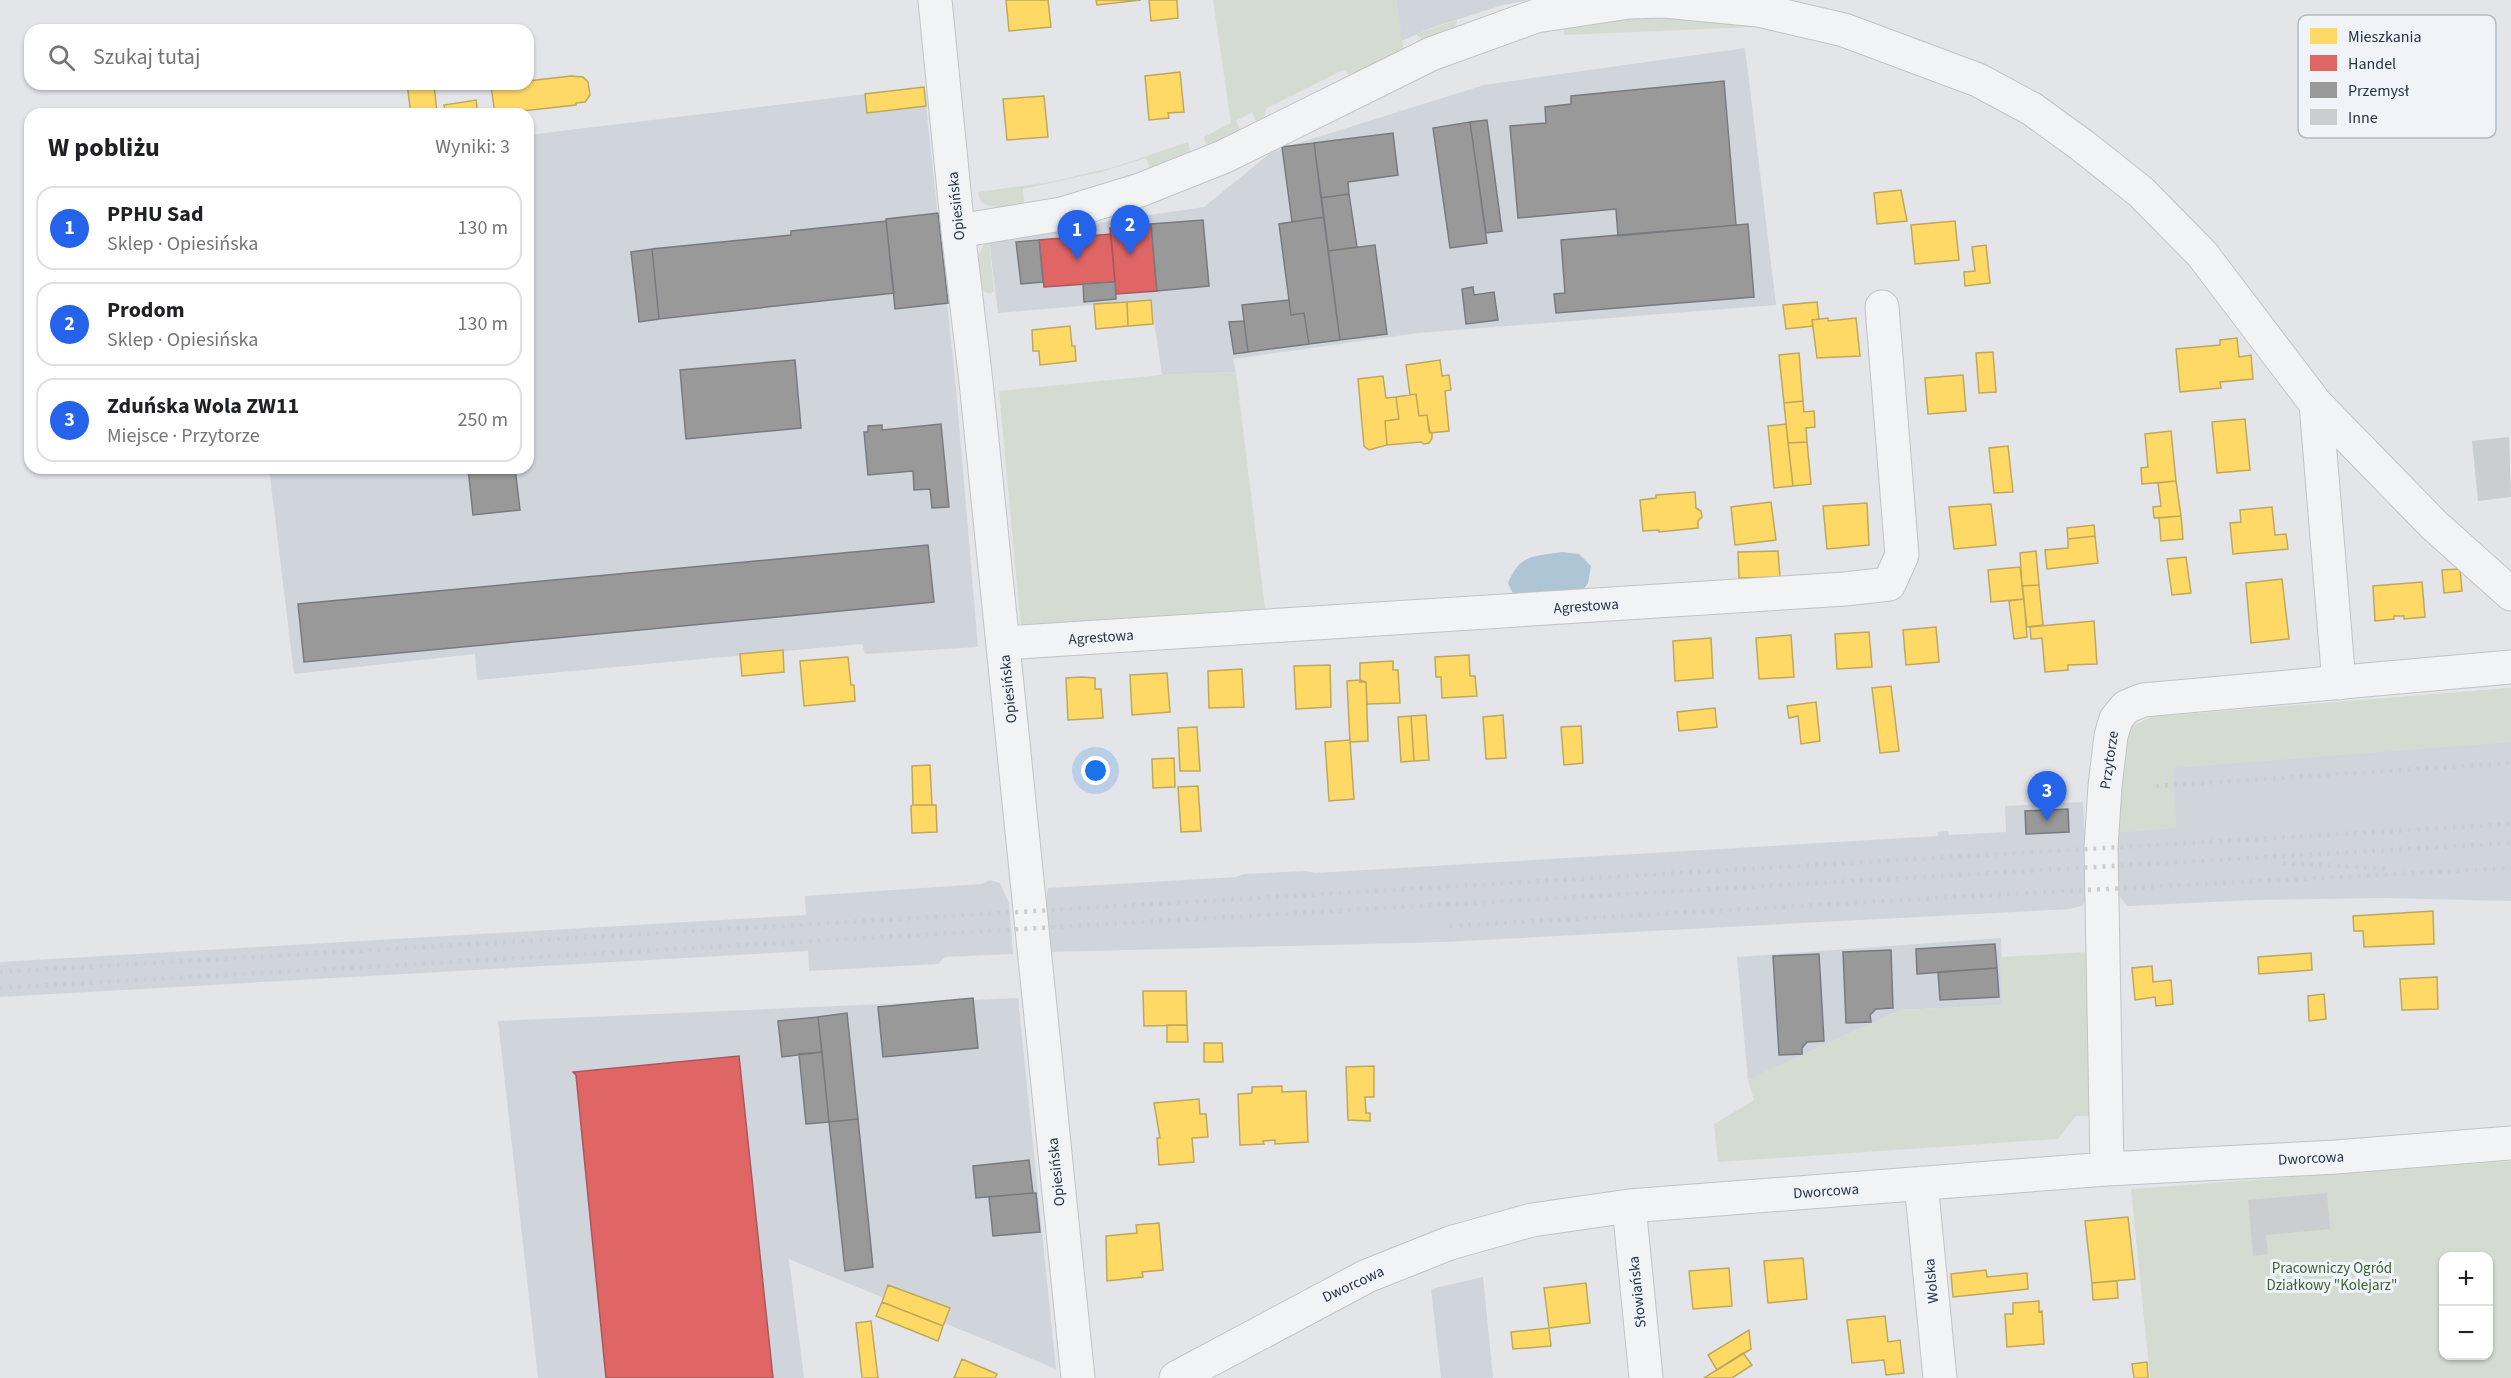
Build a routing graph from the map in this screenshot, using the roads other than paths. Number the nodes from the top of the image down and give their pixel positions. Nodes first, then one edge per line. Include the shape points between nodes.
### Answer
1 (934, 0) edge
2 (958, 231) junction
3 (1882, 308) dead end
4 (2316, 404) junction
5 (2511, 594) edge
6 (1003, 643) junction
7 (2511, 667) edge
8 (2339, 683) junction
9 (2511, 1143) edge
10 (2108, 1169) junction
11 (1921, 1183) junction
12 (1629, 1206) junction
13 (1078, 1378) edge
14 (1176, 1378) edge
15 (1646, 1378) edge
16 (1940, 1378) edge

1 - 2 street, Opiesińska
2 - 4 street via 1062,214 1140,190 1222,157 1431,54 1536,16 1629,2 1665,1 1758,10 1844,30 1978,80 2032,109 2141,192 2194,246
2 - 6 street, Opiesińska
3 - 6 street, Agrestowa via 1902,555 1888,584
4 - 5 street via 2434,525
4 - 8 street
6 - 13 street, Opiesińska
7 - 8 street, Przytorze
8 - 10 street, Przytorze via 2143,700 2126,707 2116,719 2105,786 2101,848
9 - 10 street, Dworcowa
10 - 11 street, Dworcowa
11 - 12 street, Dworcowa
11 - 16 street, Wolska
12 - 14 street, Dworcowa via 1532,1220 1450,1243 1336,1291
12 - 15 street, Słowiańska

